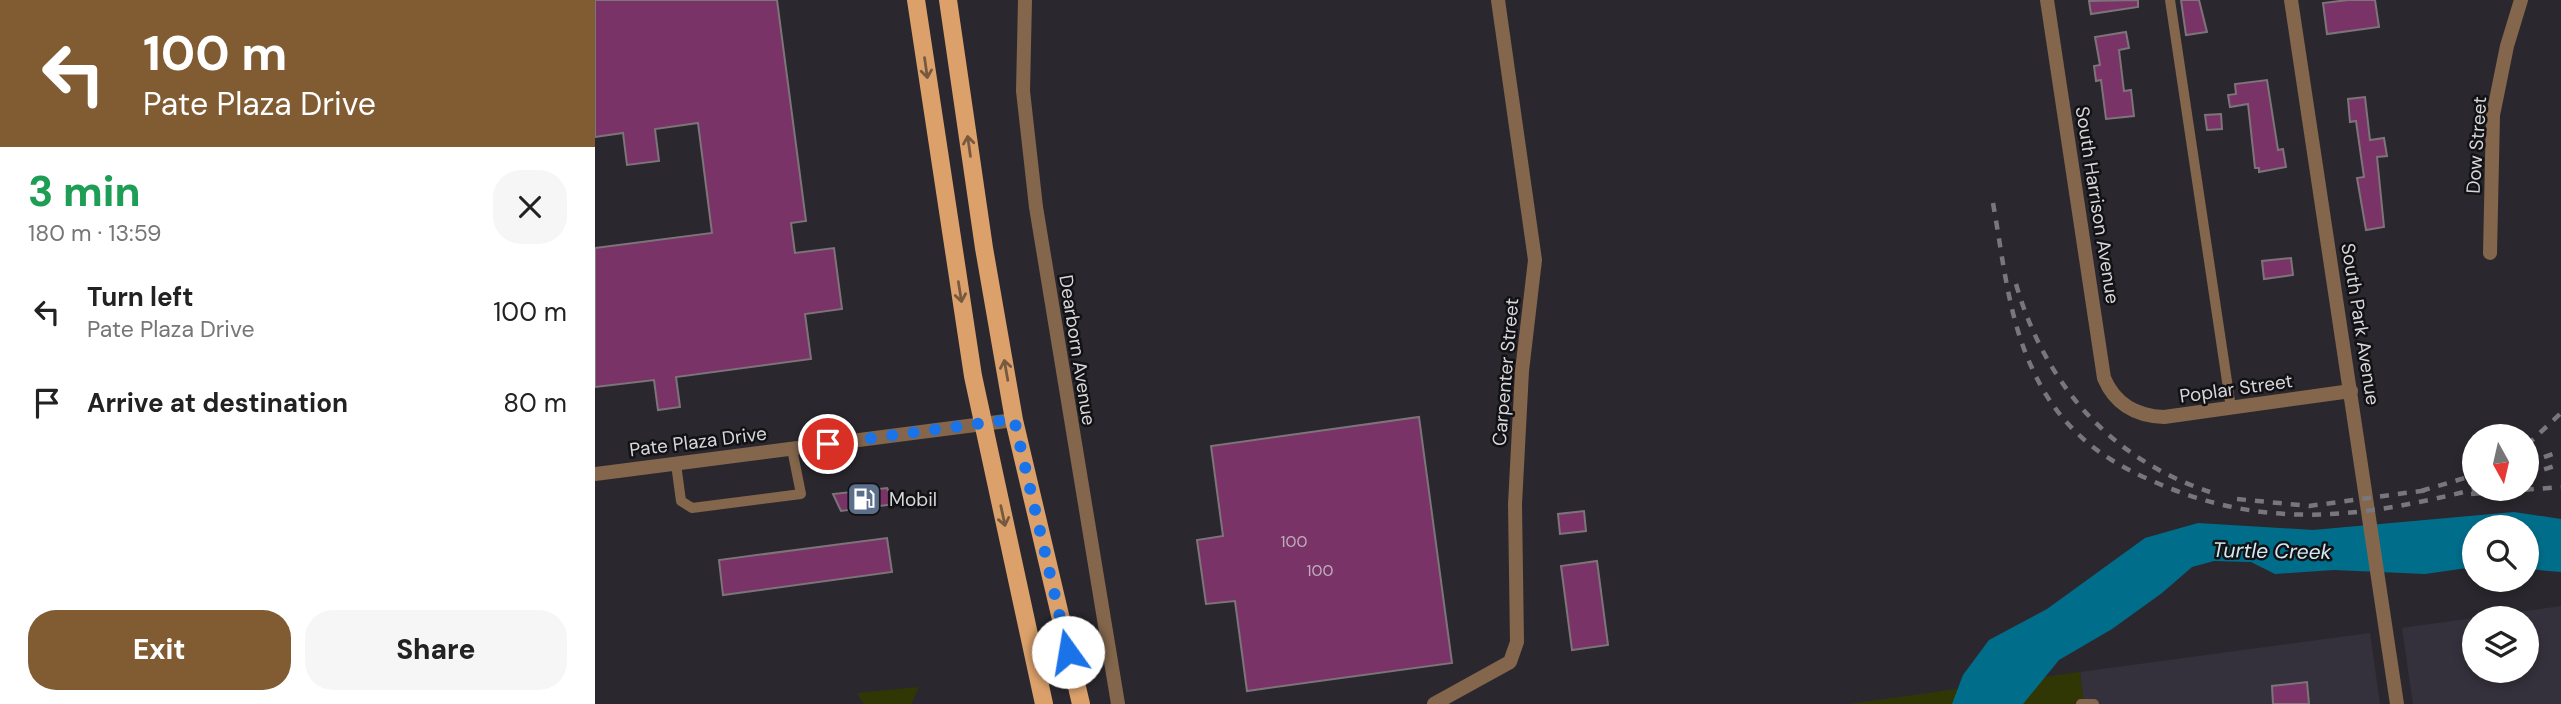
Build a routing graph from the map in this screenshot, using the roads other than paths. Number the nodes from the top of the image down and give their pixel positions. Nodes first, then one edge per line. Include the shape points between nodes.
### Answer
1 (916, 0) edge
2 (948, 0) edge
3 (1025, 0) edge
4 (1498, 0) edge
5 (2047, 0) edge
6 (2170, 0) edge
7 (2291, 0) edge
8 (2521, 0) edge
9 (2490, 253) dead end
10 (2351, 391) junction
11 (2128, 407) joint
12 (2231, 408) junction
13 (1014, 419) junction
14 (983, 425) junction
15 (792, 449) junction
16 (676, 464) junction
17 (595, 474) edge
18 (1044, 704) edge
19 (1080, 704) edge
20 (1118, 704) edge
21 (1434, 704) edge
22 (2081, 704) edge
23 (2094, 704) edge
24 (2397, 704) edge

1 -> 14 main road
13 -> 2 main road
3 - 20 street, Dearborn Avenue via 1023,91 1036,207
4 - 21 street, Carpenter Street via 1535,260 1515,503 1517,642 1510,662
5 - 11 street, South Harrison Avenue via 2104,378 2110,392
6 - 12 lane
7 - 10 street, South Park Avenue
8 - 9 street, Dow Street via 2493,115
10 - 12 street, Poplar Street
10 - 24 street, South Park Avenue
11 - 12 street, Poplar Street via 2140,414 2164,417
13 - 14 street, Pate Plaza Drive
13 - 19 main road
14 - 15 street, Pate Plaza Drive
14 -> 18 main road
15 - 16 street, Pate Plaza Drive
15 - 16 lane via 801,495 692,508 681,501
16 - 17 street, Pate Plaza Drive
22 - 23 lane

